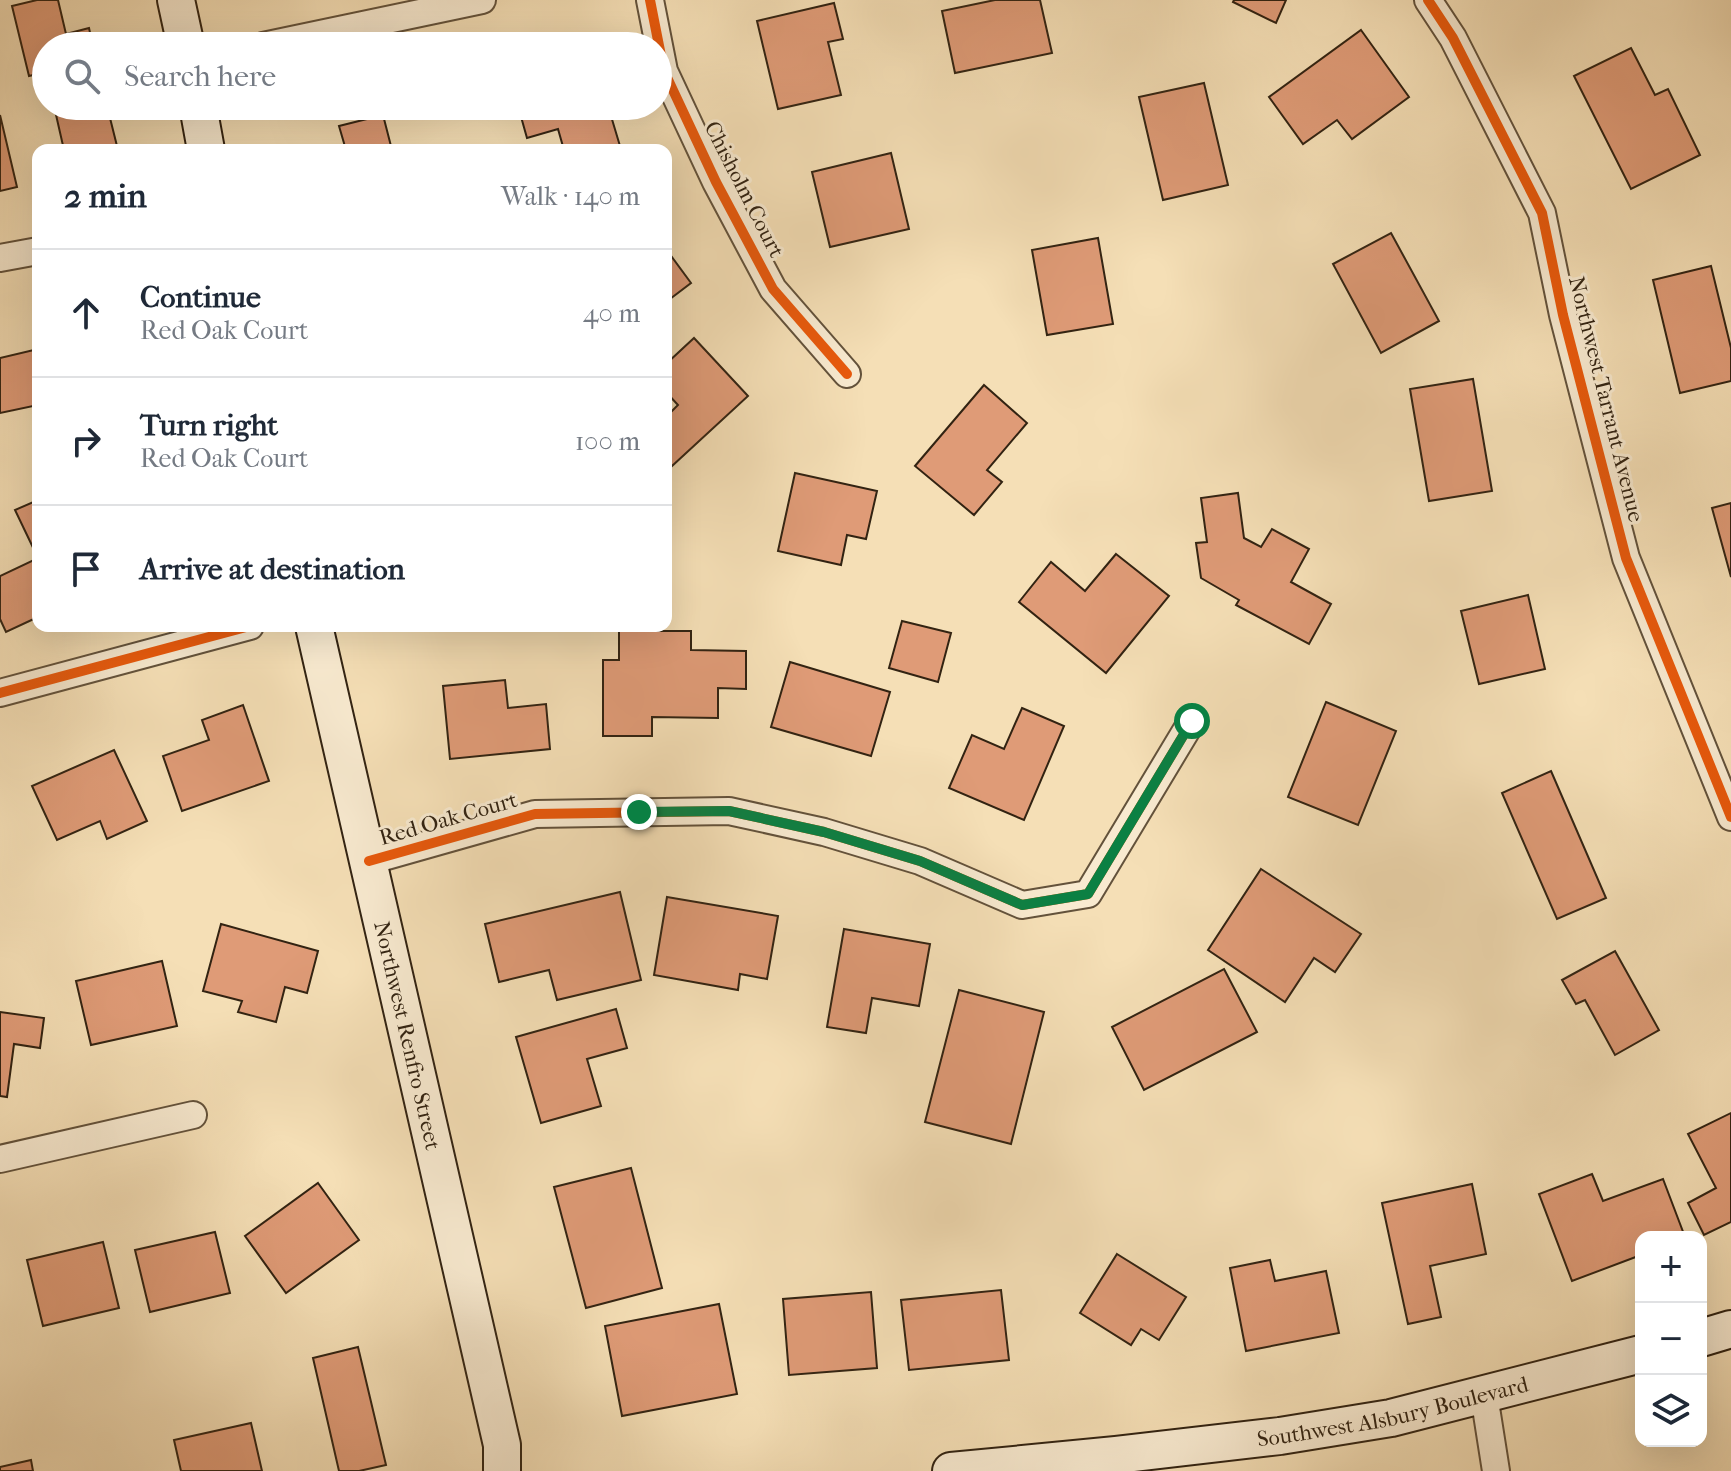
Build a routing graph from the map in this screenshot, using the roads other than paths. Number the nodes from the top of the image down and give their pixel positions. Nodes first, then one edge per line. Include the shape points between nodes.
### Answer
1 (176, 0) edge
2 (482, 0) edge
3 (650, 0) edge
4 (1428, 0) edge
5 (183, 32) edge
6 (330, 32) edge
7 (656, 32) edge
8 (672, 88) edge
9 (201, 120) edge
10 (205, 144) edge
11 (32, 252) edge
12 (0, 258) edge
13 (847, 374) dead end
14 (227, 632) edge
15 (315, 632) edge
16 (0, 693) edge
17 (1192, 721) dead end
18 (1731, 817) edge
19 (369, 861) junction
20 (193, 1115) dead end
21 (0, 1159) edge
22 (1731, 1329) edge
23 (1707, 1336) edge
24 (1635, 1356) edge
25 (1484, 1395) junction
26 (508, 1462) edge
27 (951, 1471) edge
28 (1496, 1471) edge

1 - 5 main road
2 - 6 street
3 - 7 street, Chisholm Court
4 - 18 street, Northwest Tarrant Avenue via 1453,38 1542,213 1626,558
8 - 13 street, Chisholm Court via 773,289
9 - 10 main road
11 - 12 street
14 - 16 street
15 - 19 main road, Northwest Renfro Street
17 - 19 street, Red Oak Court via 1088,894 1022,905 920,861 729,811 535,814
19 - 26 main road, Northwest Renfro Street
20 - 21 street
22 - 23 main road
24 - 25 main road, Southwest Alsbury Boulevard
25 - 27 main road, Southwest Alsbury Boulevard via 1391,1418 1280,1436
25 - 28 street

